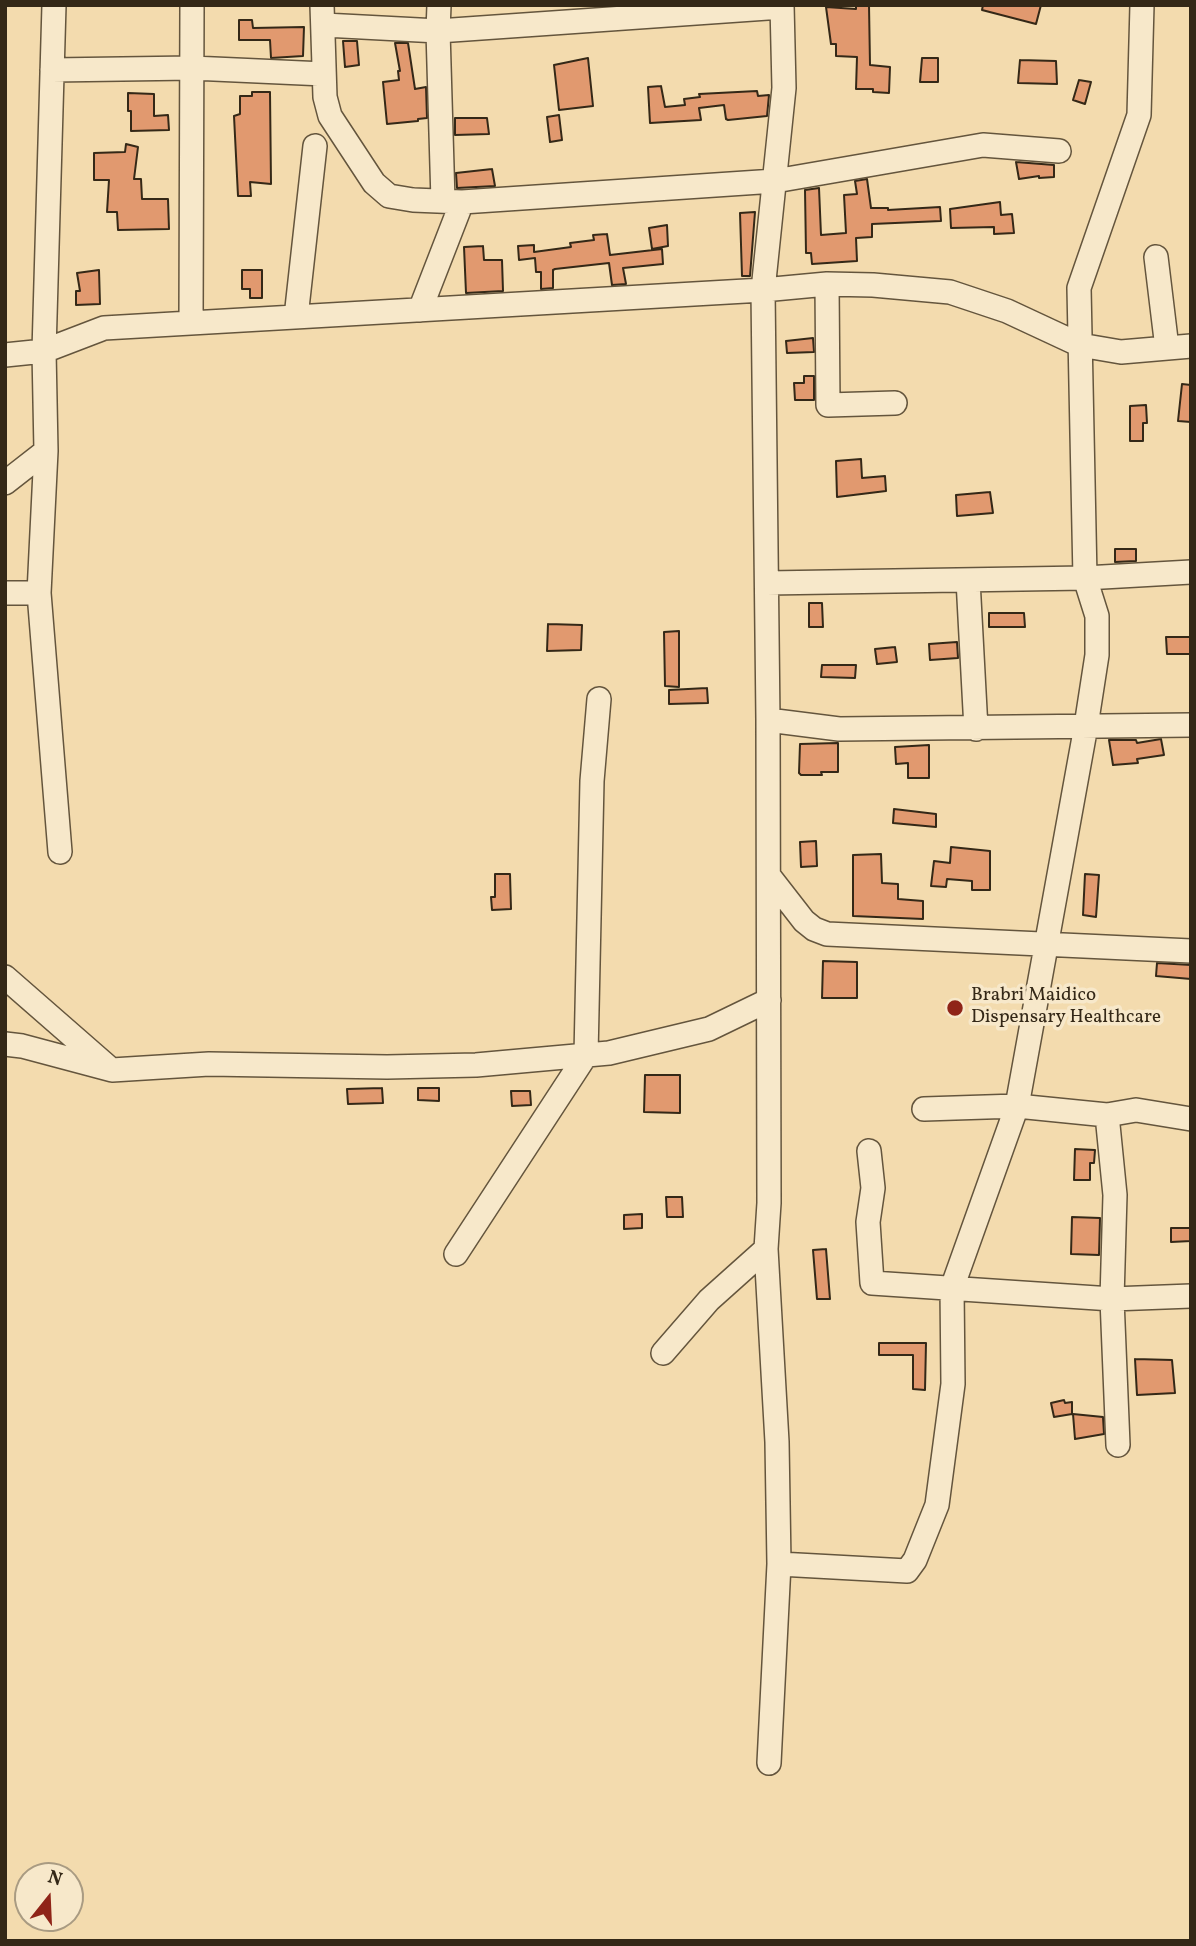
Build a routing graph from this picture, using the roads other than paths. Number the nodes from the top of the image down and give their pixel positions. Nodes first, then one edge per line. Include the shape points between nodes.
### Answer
1 (54, 5) edge
2 (192, 5) edge
3 (439, 5) edge
4 (1142, 5) edge
5 (782, 6) edge
6 (611, 12) edge
7 (323, 15) edge
8 (438, 31) junction
9 (192, 68) junction
10 (52, 70) junction
11 (324, 74) junction
12 (316, 146) dead end
13 (1059, 151) dead end
14 (775, 181) junction
15 (452, 201) junction
16 (1156, 257) dead end
17 (827, 284) junction
18 (763, 290) junction
19 (420, 310) junction
20 (296, 317) junction
21 (191, 323) junction
22 (1080, 345) junction
23 (1191, 346) edge
24 (1167, 348) junction
25 (44, 351) junction
26 (5, 355) edge
27 (895, 403) dead end
28 (46, 452) junction
29 (5, 483) edge
30 (1191, 572) edge
31 (1084, 578) junction
32 (968, 580) junction
33 (767, 583) junction
34 (5, 593) edge
35 (39, 593) junction
36 (599, 699) dead end
37 (768, 720) junction
38 (1191, 725) edge
39 (1086, 726) junction
40 (976, 729) junction
41 (60, 852) dead end
42 (769, 876) junction
43 (1046, 944) junction
44 (1191, 951) edge
45 (5, 977) edge
46 (769, 1000) junction
47 (5, 1044) edge
48 (586, 1055) junction
49 (112, 1070) junction
50 (1017, 1106) junction
51 (924, 1109) dead end
52 (1107, 1115) junction
53 (1191, 1119) edge
54 (869, 1151) dead end
55 (766, 1249) junction
56 (456, 1254) dead end
57 (952, 1288) junction
58 (1191, 1296) edge
59 (1112, 1298) junction
60 (663, 1353) dead end
61 (1118, 1445) dead end
62 (779, 1564) junction
63 (769, 1763) dead end

1 - 10 street
2 - 9 street
3 - 8 street
4 - 22 street via 1139,115 1079,288
5 - 6 street
5 - 14 street via 784,88
6 - 8 street
7 - 8 street
7 - 11 street
8 - 15 street
9 - 10 street
9 - 11 street
9 - 21 street
10 - 25 street
11 - 15 street via 330,116 374,183 389,196
12 - 20 street
13 - 14 street via 984,145
14 - 15 street
14 - 18 street
15 - 19 street
16 - 24 street
17 - 18 street
17 - 22 street via 950,292 1007,311
17 - 27 street via 828,405
18 - 19 street
18 - 33 street
19 - 20 street
20 - 21 street
21 - 25 street via 104,328
22 - 24 street via 1121,352
22 - 31 street
23 - 24 street
25 - 26 street
25 - 28 street
28 - 29 street
28 - 35 street
30 - 31 street
31 - 32 street
31 - 39 street via 1097,616 1097,655
32 - 33 street
32 - 40 street
33 - 37 street
34 - 35 street
35 - 41 street
36 - 48 street
37 - 40 street via 839,729
37 - 42 street
38 - 39 street
39 - 40 street
39 - 43 street
42 - 43 street via 804,921 827,934
42 - 46 street
43 - 44 street
43 - 50 street
45 - 49 street
46 - 48 street via 709,1029
46 - 55 street
47 - 49 street
48 - 49 street via 475,1065 209,1064
48 - 56 street
50 - 51 street
50 - 52 street
50 - 57 street
52 - 53 street via 1136,1110
52 - 59 street via 1115,1195
54 - 57 street via 872,1283
55 - 60 street via 709,1300
55 - 62 street
57 - 59 street
57 - 62 street via 953,1384 939,1492 915,1560 906,1571
58 - 59 street
59 - 61 street
62 - 63 street

